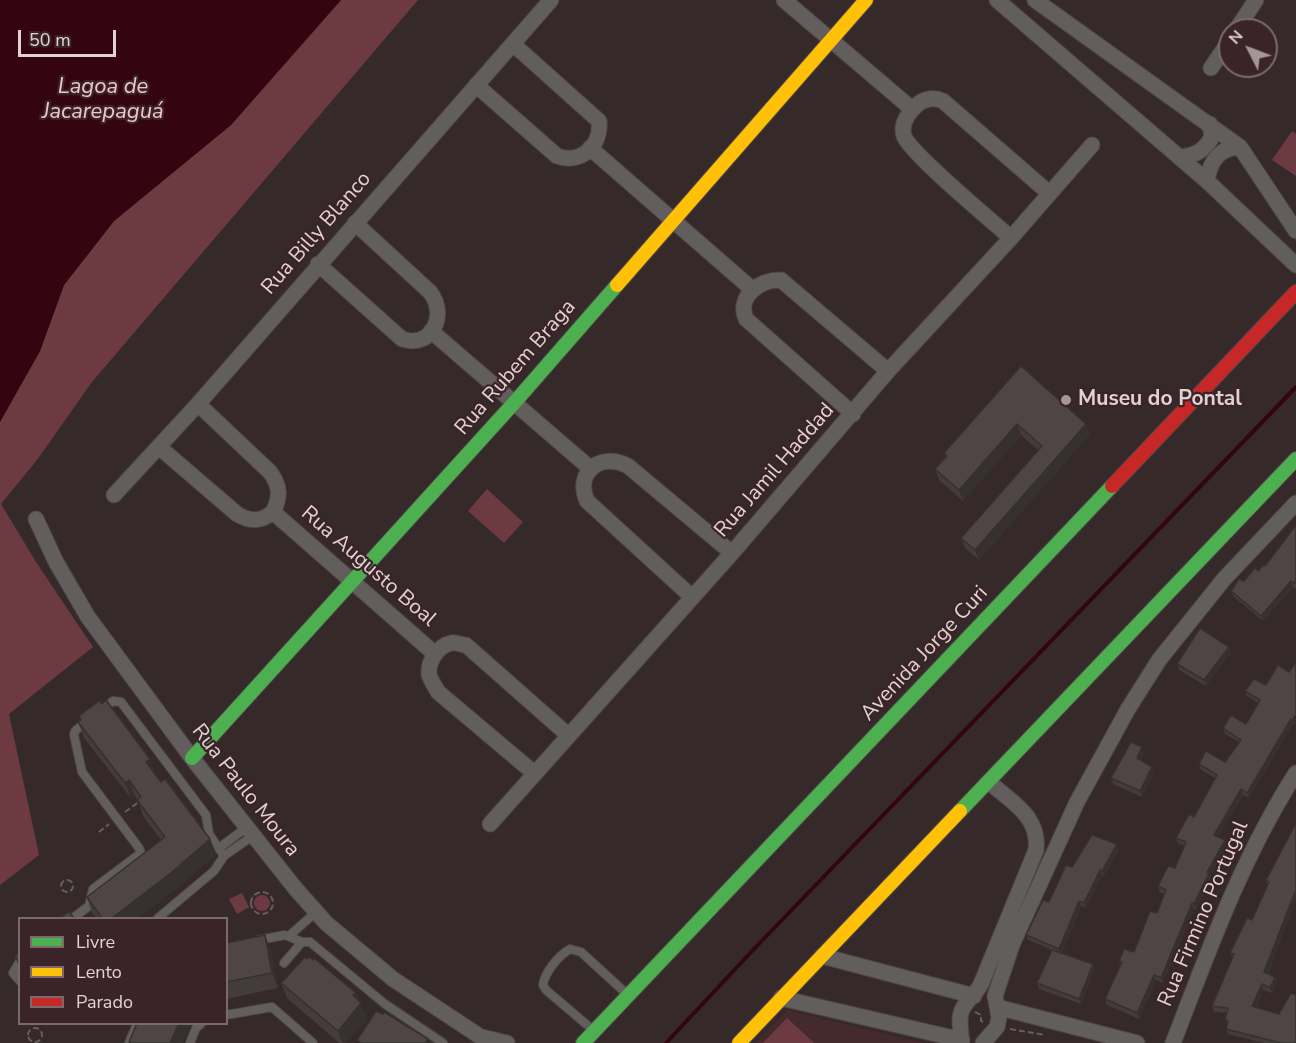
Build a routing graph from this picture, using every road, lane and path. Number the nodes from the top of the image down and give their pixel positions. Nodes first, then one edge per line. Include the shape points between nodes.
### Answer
1 (551, 0) edge
2 (784, 0) edge
3 (866, 0) edge
4 (997, 0) edge
5 (1035, 0) edge
6 (1248, 3) edge
7 (1241, 18) edge
8 (831, 40) junction
9 (513, 44) junction
10 (1218, 58) edge
11 (1211, 68) dead end
12 (476, 85) junction
13 (912, 109) junction
14 (1210, 124) junction
15 (1092, 145) dead end
16 (1240, 147) junction
17 (590, 148) junction
18 (1179, 157) junction
19 (1207, 181) junction
20 (1049, 193) junction
21 (673, 221) junction
22 (355, 223) junction
23 (1296, 231) edge
24 (1011, 238) junction
25 (318, 264) junction
26 (1296, 265) edge
27 (753, 290) junction
28 (1296, 292) edge
29 (431, 331) junction
30 (888, 371) junction
31 (514, 402) junction
32 (198, 404) junction
33 (853, 414) junction
34 (159, 447) junction
35 (1296, 459) edge
36 (591, 469) junction
37 (114, 495) dead end
38 (1296, 503) edge
39 (273, 512) junction
40 (36, 519) dead end
41 (732, 553) junction
42 (353, 582) junction
43 (692, 597) junction
44 (435, 654) junction
45 (98, 713) edge
46 (91, 719) edge
47 (568, 735) junction
48 (192, 758) junction
49 (534, 773) junction
50 (1296, 773) edge
51 (988, 782) junction
52 (144, 797) edge
53 (117, 818) junction
54 (490, 824) dead end
55 (250, 831) junction
56 (99, 832) dead end
57 (219, 848) junction
58 (225, 856) junction
59 (73, 884) joint
60 (265, 893) joint
61 (316, 912) junction
62 (74, 917) edge
63 (159, 917) edge
64 (290, 936) junction
65 (250, 942) edge
66 (303, 942) junction
67 (822, 956) junction
68 (284, 963) dead end
69 (18, 964) edge
70 (18, 979) edge
71 (629, 996) junction
72 (974, 996) junction
73 (781, 998) junction
74 (997, 1007) junction
75 (228, 1015) edge
76 (960, 1016) junction
77 (136, 1025) edge
78 (199, 1025) edge
79 (997, 1026) junction
80 (37, 1028) joint
81 (1047, 1035) dead end
82 (589, 1037) edge
83 (485, 1040) edge
84 (961, 1042) edge
85 (129, 1043) edge
86 (190, 1043) edge
87 (313, 1043) edge
88 (443, 1043) edge
89 (507, 1043) edge
90 (570, 1043) edge
91 (739, 1043) edge
92 (983, 1043) edge
93 (1137, 1043) edge
94 (1161, 1043) edge
95 (1173, 1043) edge

1 - 9 street, Rua Billy Blanco
2 - 8 street
3 - 8 street, Rua Rubem Braga
4 - 18 street
5 - 14 street
6 - 7 street
8 - 13 street
8 - 21 street, Rua Rubem Braga
9 - 12 street, Rua Billy Blanco
9 - 17 street via 599,121 597,139
10 - 11 street
12 - 17 street via 557,156 573,160
12 - 22 street, Rua Billy Blanco
13 - 20 street via 931,98 943,102
13 - 24 street via 904,120 905,139
14 - 16 street
14 - 18 street via 1212,137 1204,149 1190,157
15 - 20 street, Rua Jamil Haddad
16 - 19 street via 1221,152 1213,160
16 - 23 street
17 - 21 street
18 - 19 street
19 - 26 street
20 - 24 street, Rua Jamil Haddad
21 - 27 street
21 - 31 street, Rua Rubem Braga
22 - 25 street, Rua Billy Blanco
22 - 29 street via 437,301 437,320
24 - 30 street, Rua Jamil Haddad
25 - 29 street via 402,339 416,342
25 - 32 street, Rua Billy Blanco
27 - 30 street via 766,281 781,280
27 - 33 street via 744,304 746,319
28 - 71 street, Avenida Jorge Curi
29 - 31 street
30 - 33 street, Rua Jamil Haddad
31 - 36 street
31 - 42 street, Rua Rubem Braga
32 - 34 street, Rua Billy Blanco
32 - 39 street, Rua Augusto Boal via 278,483
33 - 41 street, Rua Jamil Haddad
34 - 37 street, Rua Billy Blanco
34 - 39 street, Rua Augusto Boal via 247,520
35 - 51 street
36 - 41 street via 609,460 628,466
36 - 43 street via 584,480 587,501
38 - 74 street via 1224,579 1159,660 1128,709 1077,802 1019,928 1000,977 995,996
39 - 42 street, Rua Augusto Boal
40 - 48 street, Rua Paulo Moura via 88,617
41 - 43 street, Rua Jamil Haddad
42 - 44 street, Rua Augusto Boal
42 - 48 street, Rua Rubem Braga
43 - 47 street, Rua Jamil Haddad
44 - 47 street, Rua Augusto Boal via 452,643 466,645
44 - 49 street, Rua Augusto Boal via 429,664 429,676 438,692
45 - 57 lane via 113,700 121,702 206,815 210,834
46 - 53 lane via 74,735 82,772
47 - 49 street, Rua Jamil Haddad
48 - 55 street, Rua Paulo Moura
49 - 54 street, Rua Jamil Haddad
50 - 95 street, Rua Firmino Portugal via 1230,897
51 - 67 street
51 - 72 street via 1029,818 1037,842
52 - 53 path
53 - 56 path
53 - 62 lane via 141,853 93,889 89,906
55 - 57 lane
55 - 58 lane
55 - 61 street, Rua Paulo Moura
57 - 58 lane
58 - 63 lane
59 - 59 path via 66,880 61,888 69,892
60 - 60 path via 252,898 252,908 263,914 271,908 271,897
61 - 64 lane
61 - 83 street, Rua Paulo Moura via 393,979
64 - 65 lane
64 - 66 lane
66 - 68 lane
66 - 88 lane via 310,942 385,1004
67 - 72 street
67 - 73 street
69 - 70 lane via 13,973
71 - 82 street, Avenida Jorge Curi
71 - 82 lane via 580,952 565,952 546,974 543,985
72 - 76 street
73 - 84 street
73 - 91 street
74 - 79 street
74 - 93 street
75 - 87 lane via 272,1007
76 - 79 path via 968,1018 975,1012 981,1015 981,1021
76 - 84 street
77 - 85 lane
78 - 86 lane
79 - 81 path
79 - 92 street
80 - 80 path via 28,1035 36,1042 42,1033
82 - 90 street
83 - 89 street, Rua Paulo Moura
94 - 95 street

